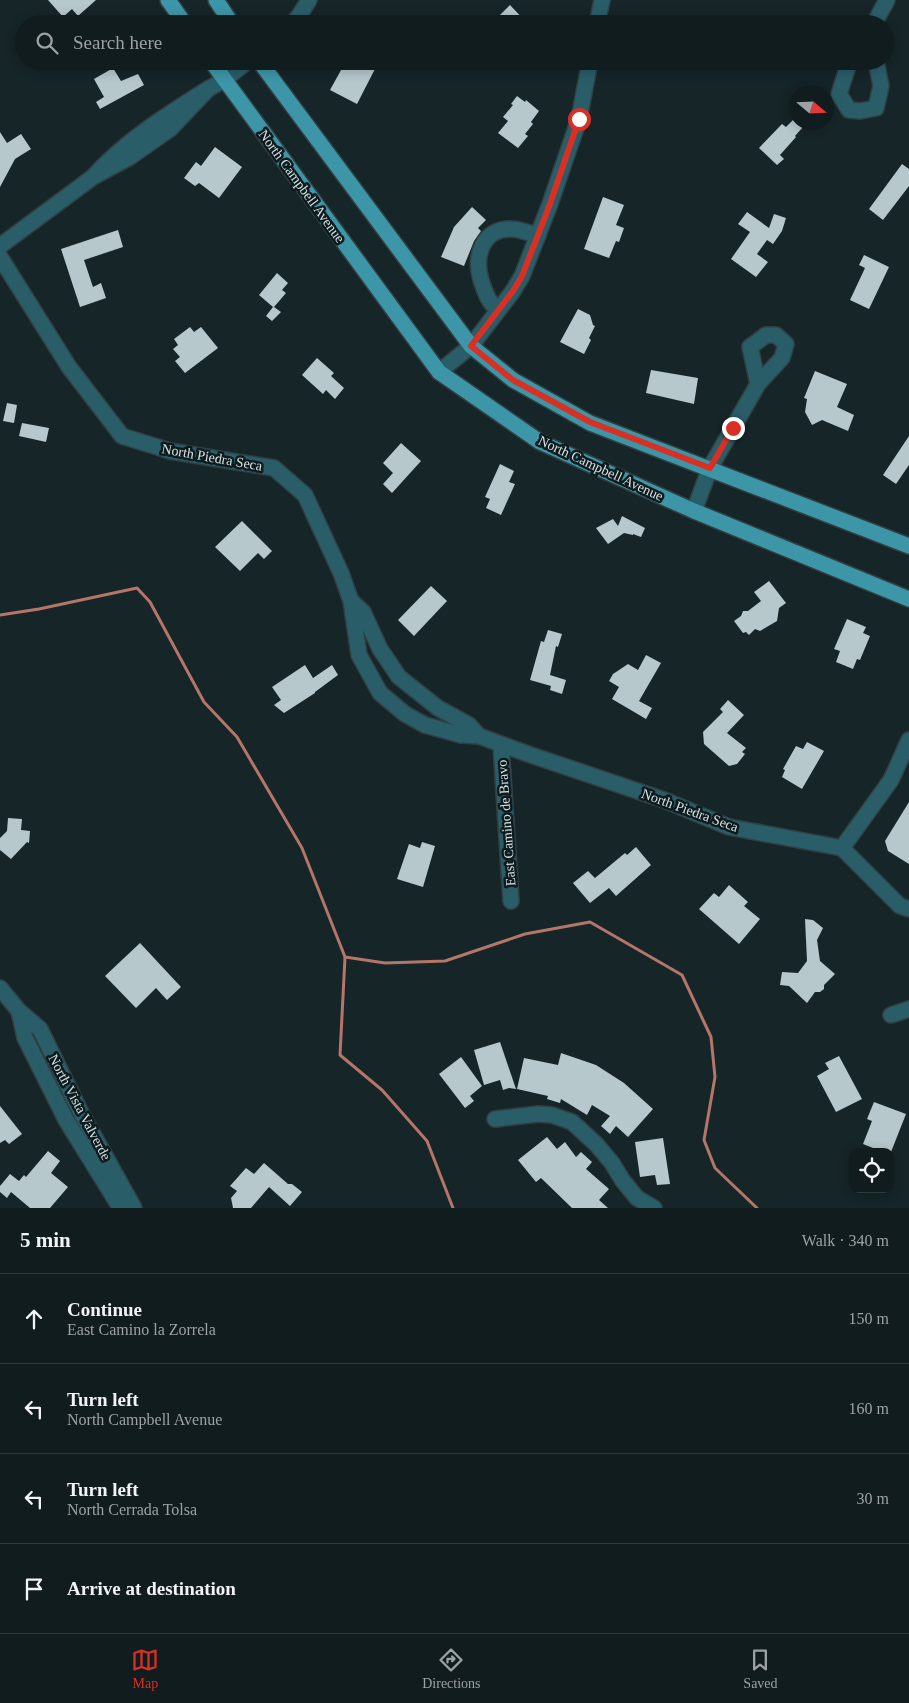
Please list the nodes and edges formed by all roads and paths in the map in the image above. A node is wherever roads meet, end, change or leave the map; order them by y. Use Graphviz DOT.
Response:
graph roads {
  1 [pos="168,0"];
  2 [pos="216,0"];
  3 [pos="309,0"];
  4 [pos="602,0"];
  5 [pos="887,0"];
  6 [pos="179,15"];
  7 [pos="226,15"];
  8 [pos="300,15"];
  9 [pos="599,15"];
  10 [pos="879,15"];
  11 [pos="217,70"];
  12 [pos="237,70"];
  13 [pos="266,70"];
  14 [pos="588,70"];
  15 [pos="847,70"];
  16 [pos="878,70"];
  17 [pos="224,80"];
  18 [pos="538,236"];
  19 [pos="0,246"];
  20 [pos="0,257"];
  21 [pos="498,310"];
  22 [pos="471,346"];
  23 [pos="439,372"];
  24 [pos="758,384"];
  25 [pos="710,468"];
  26 [pos="694,511"];
  27 [pos="909,546"];
  28 [pos="909,599"];
  29 [pos="351,601"];
  30 [pos="479,736"];
  31 [pos="909,740"];
  32 [pos="501,745"];
  33 [pos="842,848"];
  34 [pos="511,901"];
  35 [pos="909,909"];
  36 [pos="0,988"];
  37 [pos="909,1009"];
  38 [pos="19,1011"];
  39 [pos="891,1015"];
  40 [pos="495,1119"];
  41 [pos="122,1208"];
  42 [pos="134,1208"];
  43 [pos="654,1208"];
  1 -- 6 [label="main road"];
  2 -- 7 [label="main road"];
  3 -- 8 [label="street"];
  4 -- 9 [label="street"];
  5 -- 10 [label="street"];
  11 -- 17 [label="main road, North Campbell Avenue"];
  12 -- 17 [label="street"];
  13 -- 22 [label="main road"];
  14 -- 18 [label="street"];
  15 -- 16 [label="street"];
  17 -- 19 [label="street"];
  17 -- 23 [label="main road, North Campbell Avenue"];
  18 -- 21 [label="street"];
  18 -- 21 [label="street"];
  20 -- 29 [label="street, North Piedra Seca"];
  21 -- 22 [label="street"];
  22 -- 23 [label="street"];
  22 -- 25 [label="main road"];
  23 -- 26 [label="main road, North Campbell Avenue"];
  24 -- 25 [label="street"];
  25 -- 26 [label="street"];
  25 -- 27 [label="main road"];
  26 -- 28 [label="main road, North Campbell Avenue"];
  29 -- 30 [label="street, North Piedra Seca"];
  29 -- 30 [label="street, North Piedra Seca"];
  30 -- 32 [label="street, North Piedra Seca"];
  31 -- 33 [label="street"];
  32 -- 33 [label="street, North Piedra Seca"];
  32 -- 34 [label="street, East Camino de Bravo"];
  33 -- 35 [label="street"];
  36 -- 38 [label="street, North Vista Valverde"];
  37 -- 39 [label="street"];
  38 -- 41 [label="street, North Vista Valverde"];
  38 -- 42 [label="street, North Vista Valverde"];
  40 -- 43 [label="street"];
}
